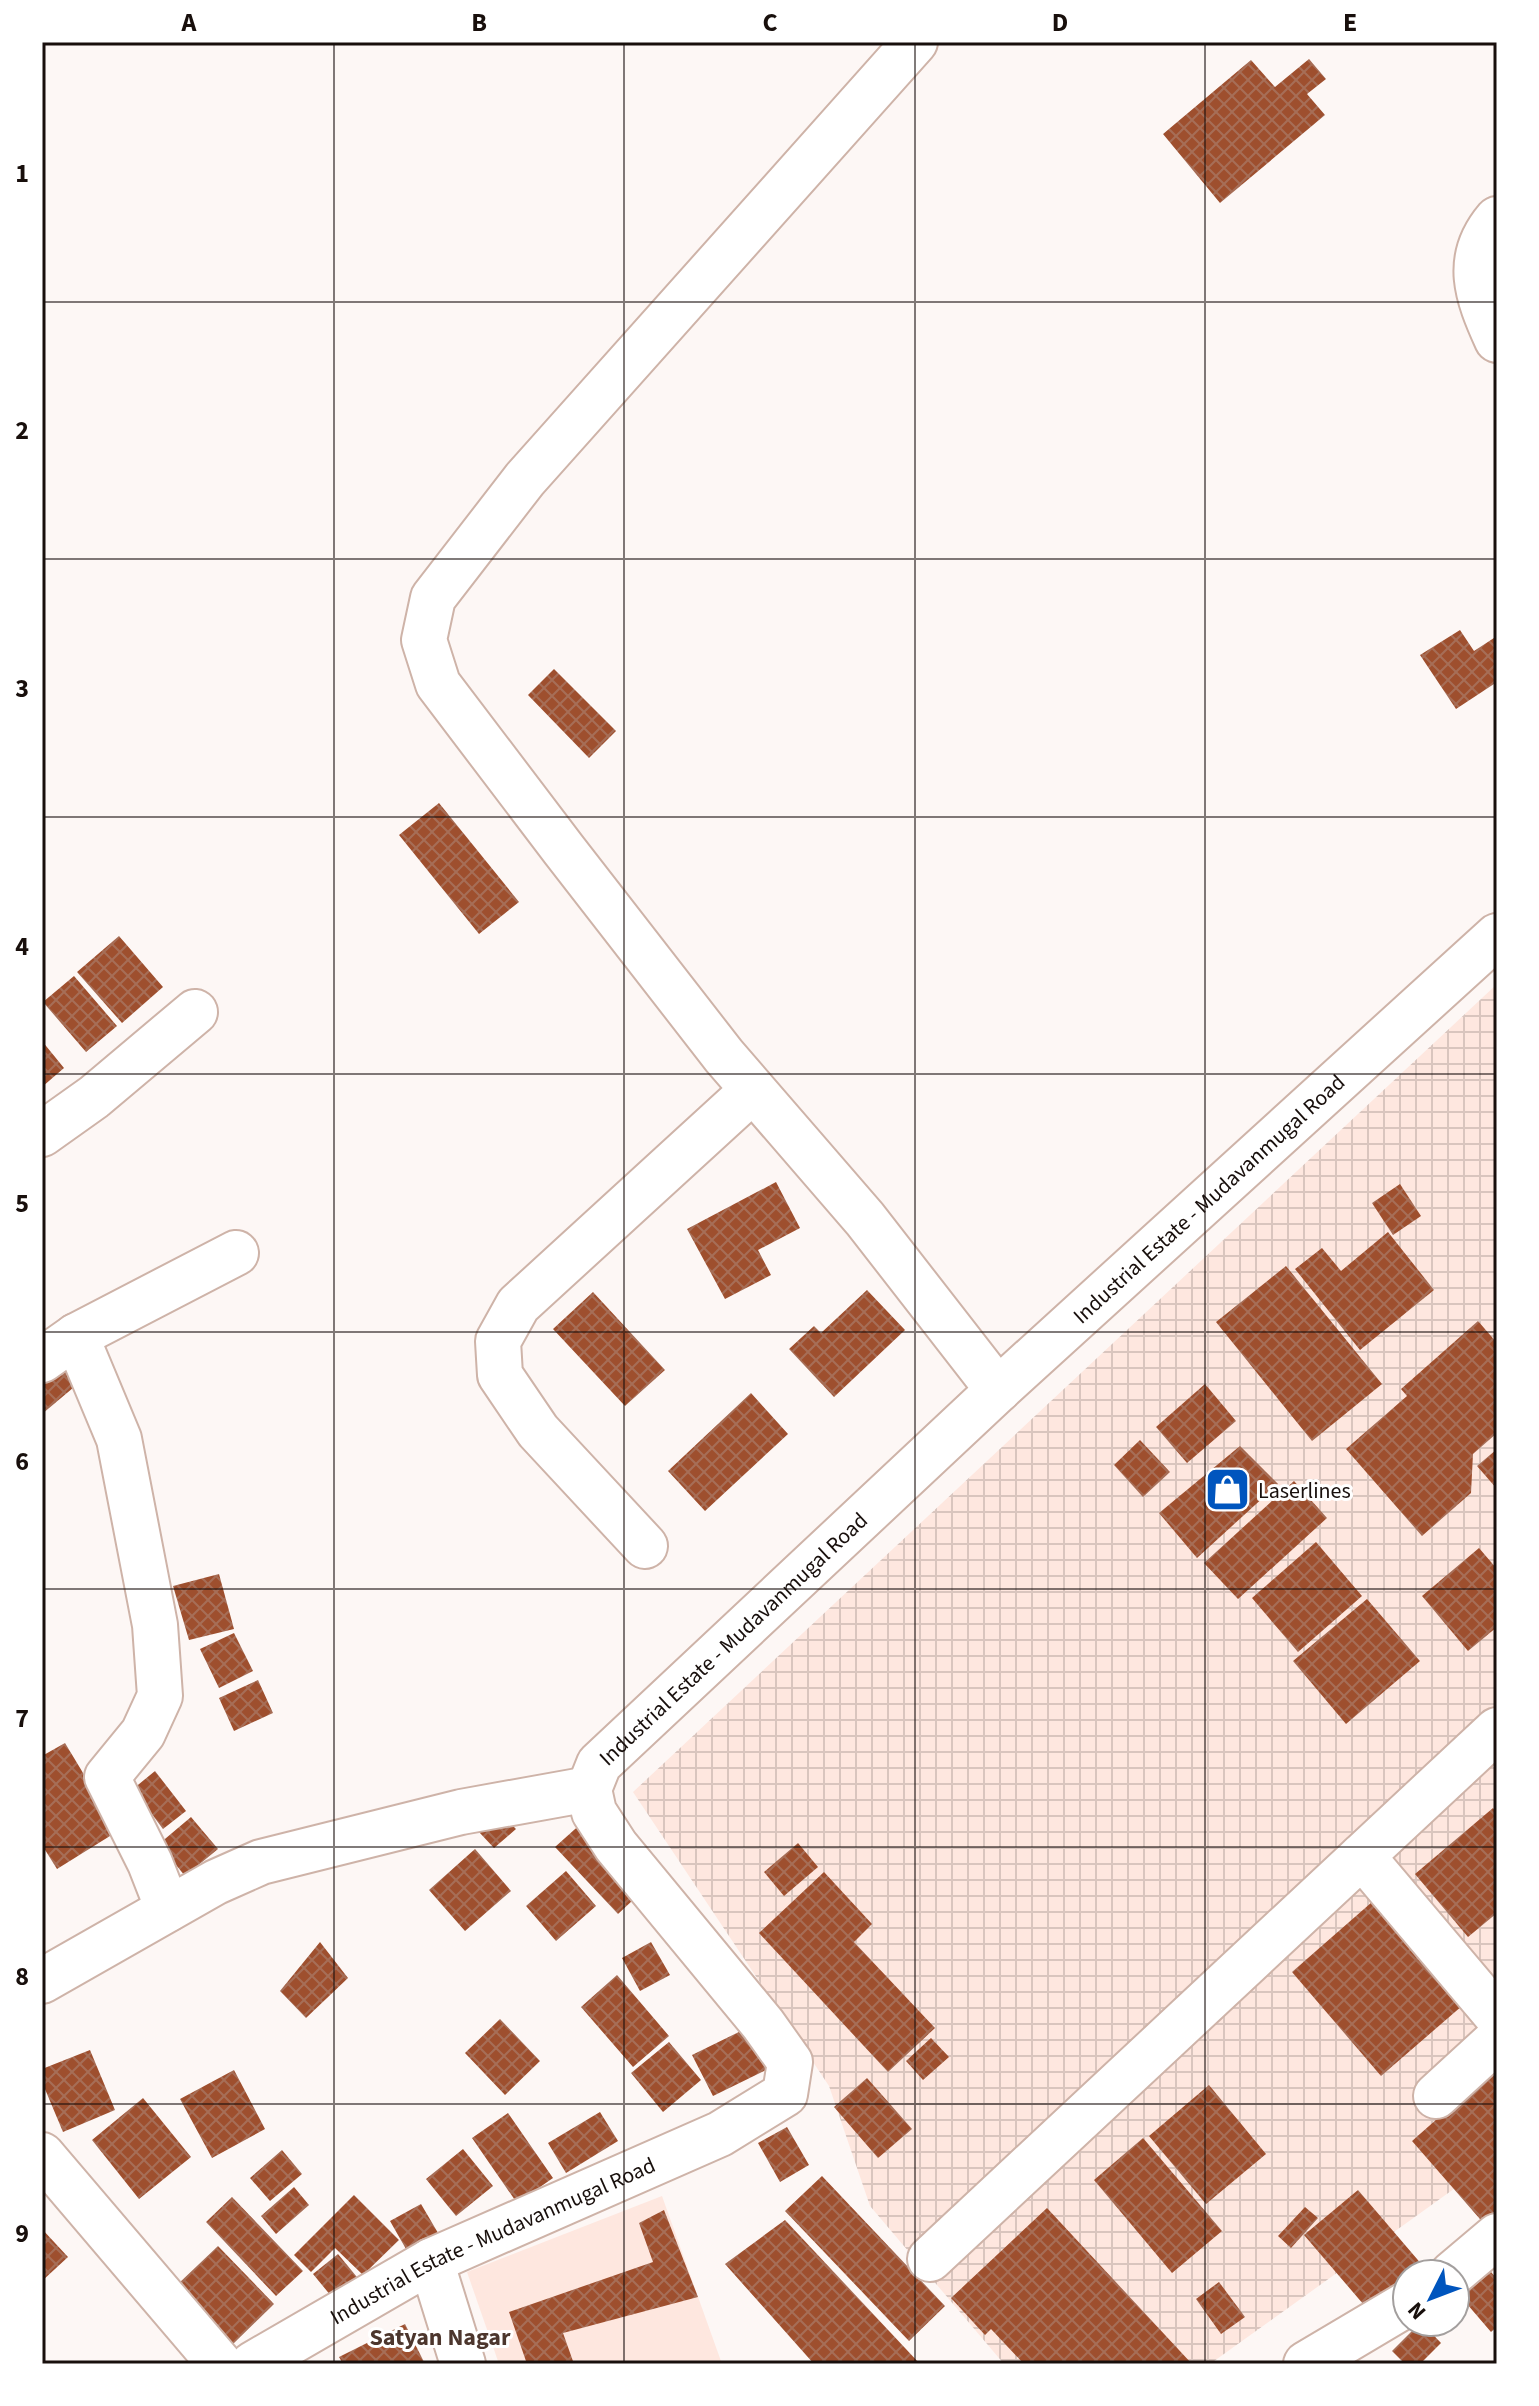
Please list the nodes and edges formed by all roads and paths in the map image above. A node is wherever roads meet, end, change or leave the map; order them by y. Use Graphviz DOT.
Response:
graph roads {
  1 [pos="915,42"];
  2 [pos="1497,219"];
  3 [pos="1497,340"];
  4 [pos="1497,936"];
  5 [pos="195,1012"];
  6 [pos="753,1090"];
  7 [pos="42,1134"];
  8 [pos="236,1253"];
  9 [pos="59,1348"];
  10 [pos="998,1390"];
  11 [pos="645,1546"];
  12 [pos="1497,1730"];
  13 [pos="589,1789"];
  14 [pos="1362,1856"];
  15 [pos="168,1909"];
  16 [pos="42,1981"];
  17 [pos="1497,2016"];
  18 [pos="1497,2040"];
  19 [pos="1436,2096"];
  20 [pos="42,2155"];
  21 [pos="1497,2236"];
  22 [pos="1471,2258"];
  23 [pos="930,2259"];
  24 [pos="431,2261"];
  25 [pos="1391,2314"];
  26 [pos="220,2364"];
  27 [pos="253,2364"];
  28 [pos="463,2364"];
  29 [pos="1306,2364"];
  1 -- 6 [label="street"];
  2 -- 3 [label="street"];
  4 -- 10 [label="street, Industrial Estate - Mudavanmugal Road"];
  5 -- 7 [label="street"];
  6 -- 10 [label="street"];
  6 -- 11 [label="street"];
  8 -- 9 [label="street"];
  9 -- 15 [label="street"];
  10 -- 13 [label="street, Industrial Estate - Mudavanmugal Road"];
  12 -- 14 [label="street"];
  13 -- 15 [label="street"];
  13 -- 24 [label="street, Industrial Estate - Mudavanmugal Road"];
  14 -- 17 [label="street"];
  14 -- 23 [label="street"];
  15 -- 16 [label="street"];
  18 -- 19 [label="street"];
  20 -- 26 [label="street"];
  21 -- 22 [label="street"];
  24 -- 27 [label="street, Industrial Estate - Mudavanmugal Road"];
  24 -- 28 [label="street"];
  25 -- 29 [label="street"];
}
